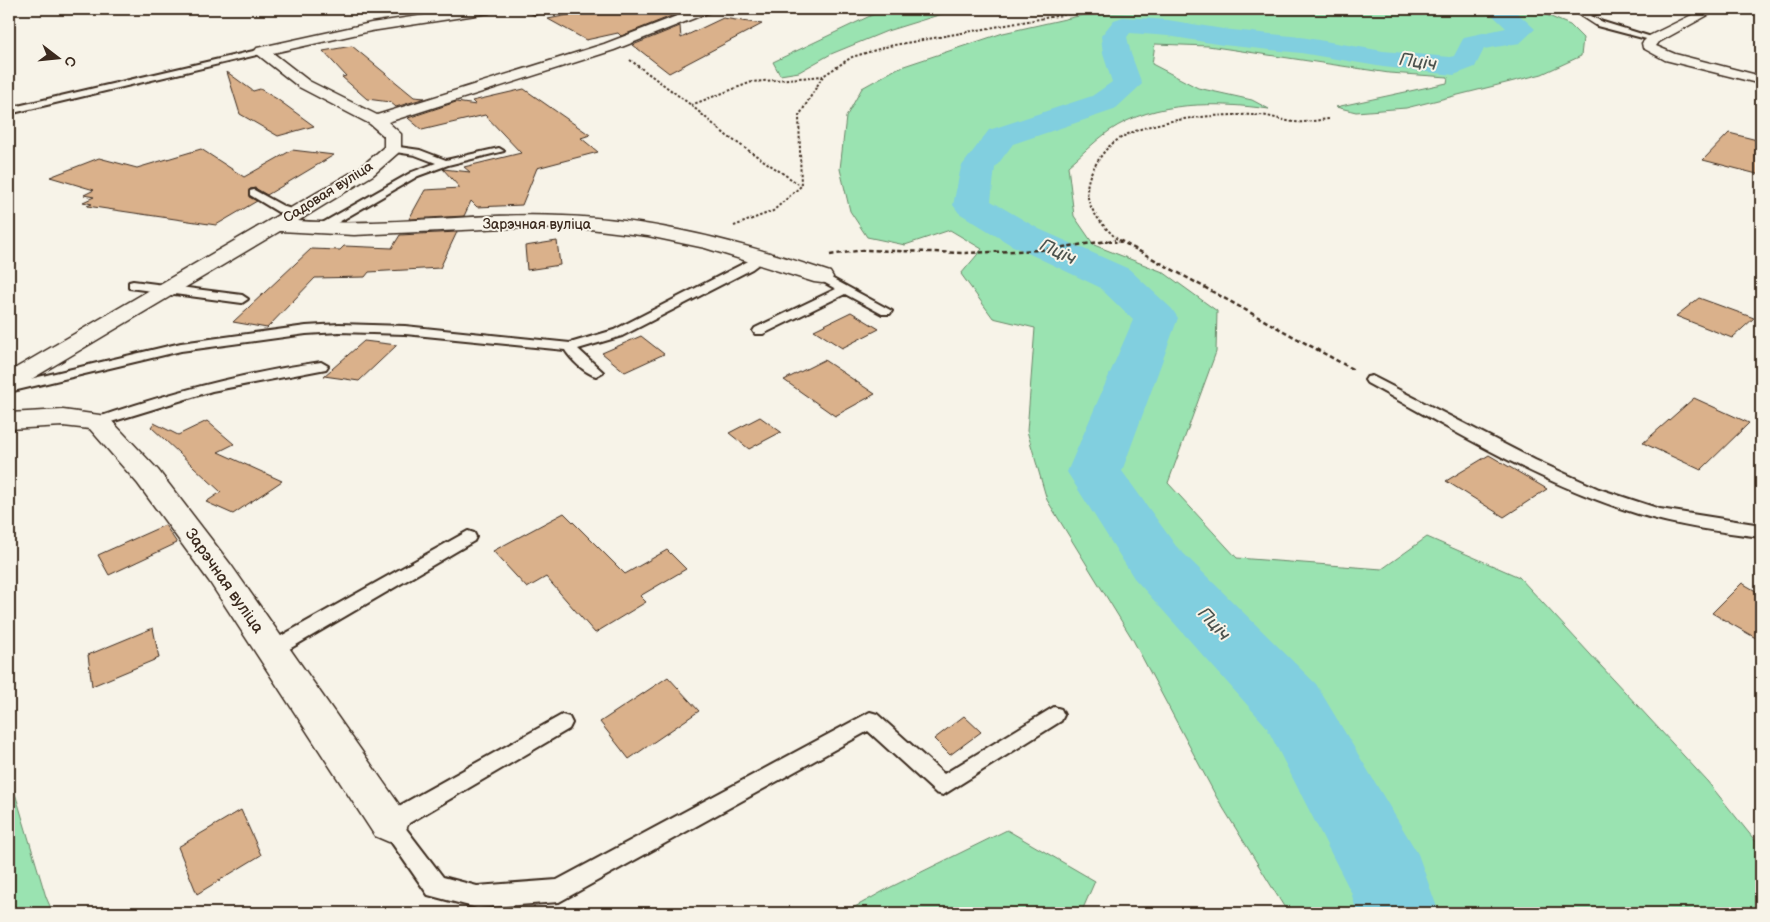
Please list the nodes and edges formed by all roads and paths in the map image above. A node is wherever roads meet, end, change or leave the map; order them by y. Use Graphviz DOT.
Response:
graph roads {
  1 [pos="489,9"];
  2 [pos="706,9"];
  3 [pos="1095,9"];
  4 [pos="1607,9"];
  5 [pos="1713,9"];
  6 [pos="1654,39"];
  7 [pos="609,47"];
  8 [pos="262,51"];
  9 [pos="823,76"];
  10 [pos="1761,80"];
  11 [pos="691,105"];
  12 [pos="9,111"];
  13 [pos="1329,119"];
  14 [pos="376,121"];
  15 [pos="392,149"];
  16 [pos="499,151"];
  17 [pos="445,162"];
  18 [pos="800,186"];
  19 [pos="254,193"];
  20 [pos="296,212"];
  21 [pos="275,225"];
  22 [pos="321,228"];
  23 [pos="1118,240"];
  24 [pos="709,244"];
  25 [pos="762,256"];
  26 [pos="789,265"];
  27 [pos="822,277"];
  28 [pos="133,285"];
  29 [pos="845,289"];
  30 [pos="168,290"];
  31 [pos="242,299"];
  32 [pos="886,311"];
  33 [pos="759,331"];
  34 [pos="570,347"];
  35 [pos="321,366"];
  36 [pos="596,372"];
  37 [pos="1372,380"];
  38 [pos="9,382"];
  39 [pos="9,388"];
  40 [pos="9,420"];
  41 [pos="98,422"];
  42 [pos="1761,531"];
  43 [pos="468,537"];
  44 [pos="272,650"];
  45 [pos="1054,715"];
  46 [pos="562,722"];
  47 [pos="389,823"];
  1 -- 8 [label="street"];
  2 -- 7 [label="street"];
  3 -- 9 [label="path"];
  4 -- 6 [label="lane"];
  5 -- 6 [label="street"];
  6 -- 10 [label="street"];
  7 -- 11 [label="path"];
  7 -- 14 [label="street"];
  8 -- 12 [label="lane"];
  8 -- 14 [label="street"];
  9 -- 11 [label="path"];
  9 -- 18 [label="path"];
  11 -- 18 [label="path"];
  13 -- 23 [label="path"];
  14 -- 15 [label="street"];
  15 -- 17 [label="lane"];
  15 -- 20 [label="street, Садовая вуліца"];
  16 -- 17 [label="lane"];
  17 -- 22 [label="lane"];
  18 -- 24 [label="path"];
  19 -- 20 [label="lane"];
  20 -- 21 [label="street, Садовая вуліца"];
  21 -- 22 [label="street, Зарэчная вуліца"];
  21 -- 30 [label="street, Садовая вуліца"];
  22 -- 24 [label="street, Зарэчная вуліца"];
  23 -- 26 [label="path"];
  23 -- 37 [label="path"];
  24 -- 25 [label="street, Зарэчная вуліца"];
  25 -- 26 [label="street, Зарэчная вуліца"];
  25 -- 34 [label="lane"];
  26 -- 27 [label="street, Зарэчная вуліца"];
  27 -- 29 [label="lane"];
  28 -- 30 [label="lane"];
  29 -- 32 [label="lane"];
  29 -- 33 [label="lane"];
  30 -- 31 [label="lane"];
  30 -- 38 [label="street, Садовая вуліца"];
  34 -- 36 [label="lane"];
  34 -- 39 [label="lane"];
  35 -- 41 [label="lane"];
  37 -- 42 [label="lane"];
  40 -- 41 [label="street"];
  41 -- 44 [label="street, Зарэчная вуліца"];
  43 -- 44 [label="lane"];
  44 -- 47 [label="street, Зарэчная вуліца"];
  45 -- 47 [label="lane"];
  46 -- 47 [label="lane"];
}
